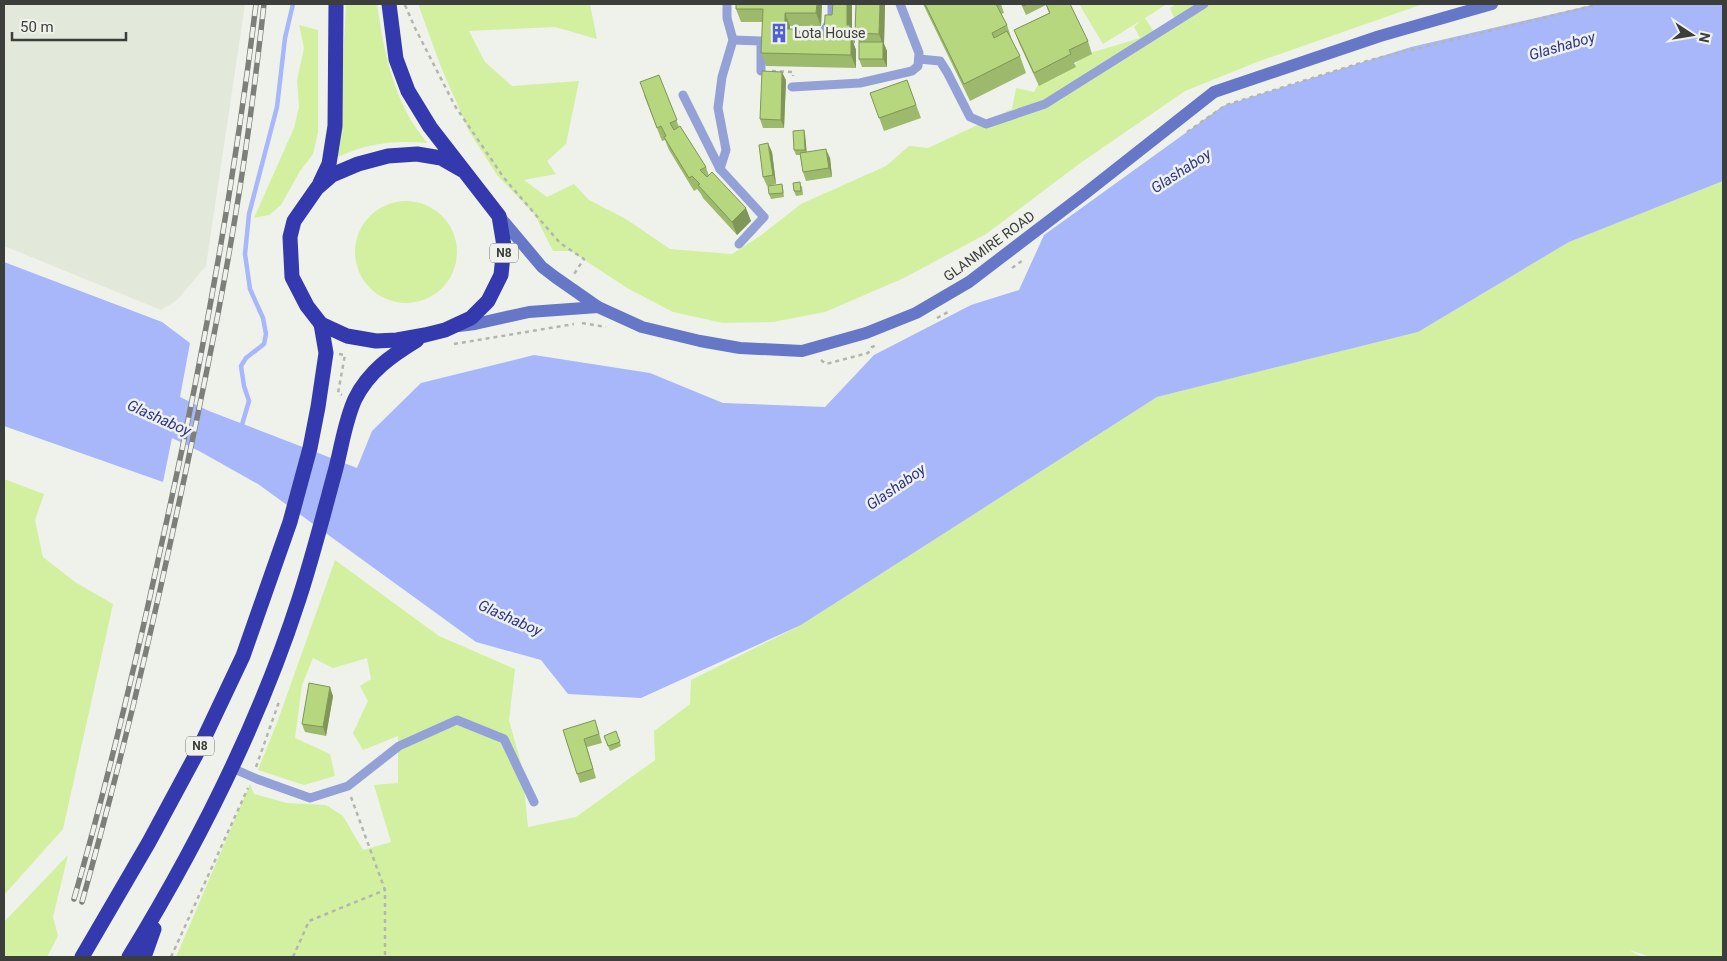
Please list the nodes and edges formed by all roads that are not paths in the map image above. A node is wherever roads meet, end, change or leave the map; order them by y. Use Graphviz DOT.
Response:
graph roads {
  1 [pos="336,4"];
  2 [pos="389,4"];
  3 [pos="727,4"];
  4 [pos="832,4"];
  5 [pos="900,4"];
  6 [pos="1204,4"];
  7 [pos="1492,4"];
  8 [pos="792,36"];
  9 [pos="733,40"];
  10 [pos="919,59"];
  11 [pos="761,71"];
  12 [pos="792,87"];
  13 [pos="683,95"];
  14 [pos="720,169"];
  15 [pos="462,170"];
  16 [pos="317,188"];
  17 [pos="499,216"];
  18 [pos="739,244"];
  19 [pos="598,308"];
  20 [pos="320,324"];
  21 [pos="452,326"];
  22 [pos="425,335"];
  23 [pos="232,768"];
  24 [pos="534,802"];
  25 [pos="163,902"];
  26 [pos="82,957"];
  27 [pos="129,957"];
  28 [pos="144,957"];
  1 -- 16 [label="highway, N8"];
  2 -- 15 [label="highway, N8"];
  3 -- 9 [label="lane"];
  4 -- 8 [label="lane"];
  5 -- 10 [label="lane"];
  6 -- 10 [label="lane"];
  7 -- 19 [label="main road, GLANMIRE ROAD"];
  9 -- 11 [label="lane"];
  9 -- 14 [label="lane"];
  10 -- 12 [label="lane"];
  13 -- 14 [label="lane"];
  14 -- 18 [label="lane"];
  15 -- 16 [label="highway, N8"];
  15 -- 17 [label="highway, N8"];
  16 -- 20 [label="highway, N8"];
  17 -- 19 [label="main road, GLANMIRE ROAD"];
  17 -- 21 [label="highway, N8"];
  19 -- 21 [label="main road"];
  20 -- 22 [label="highway, N8"];
  20 -- 26 [label="highway, N8"];
  21 -- 22 [label="highway, N8"];
  22 -- 23 [label="highway, N8"];
  23 -- 24 [label="lane"];
  23 -- 25 [label="highway, N8"];
  25 -- 27 [label="highway"];
  25 -- 28 [label="highway"];
}
